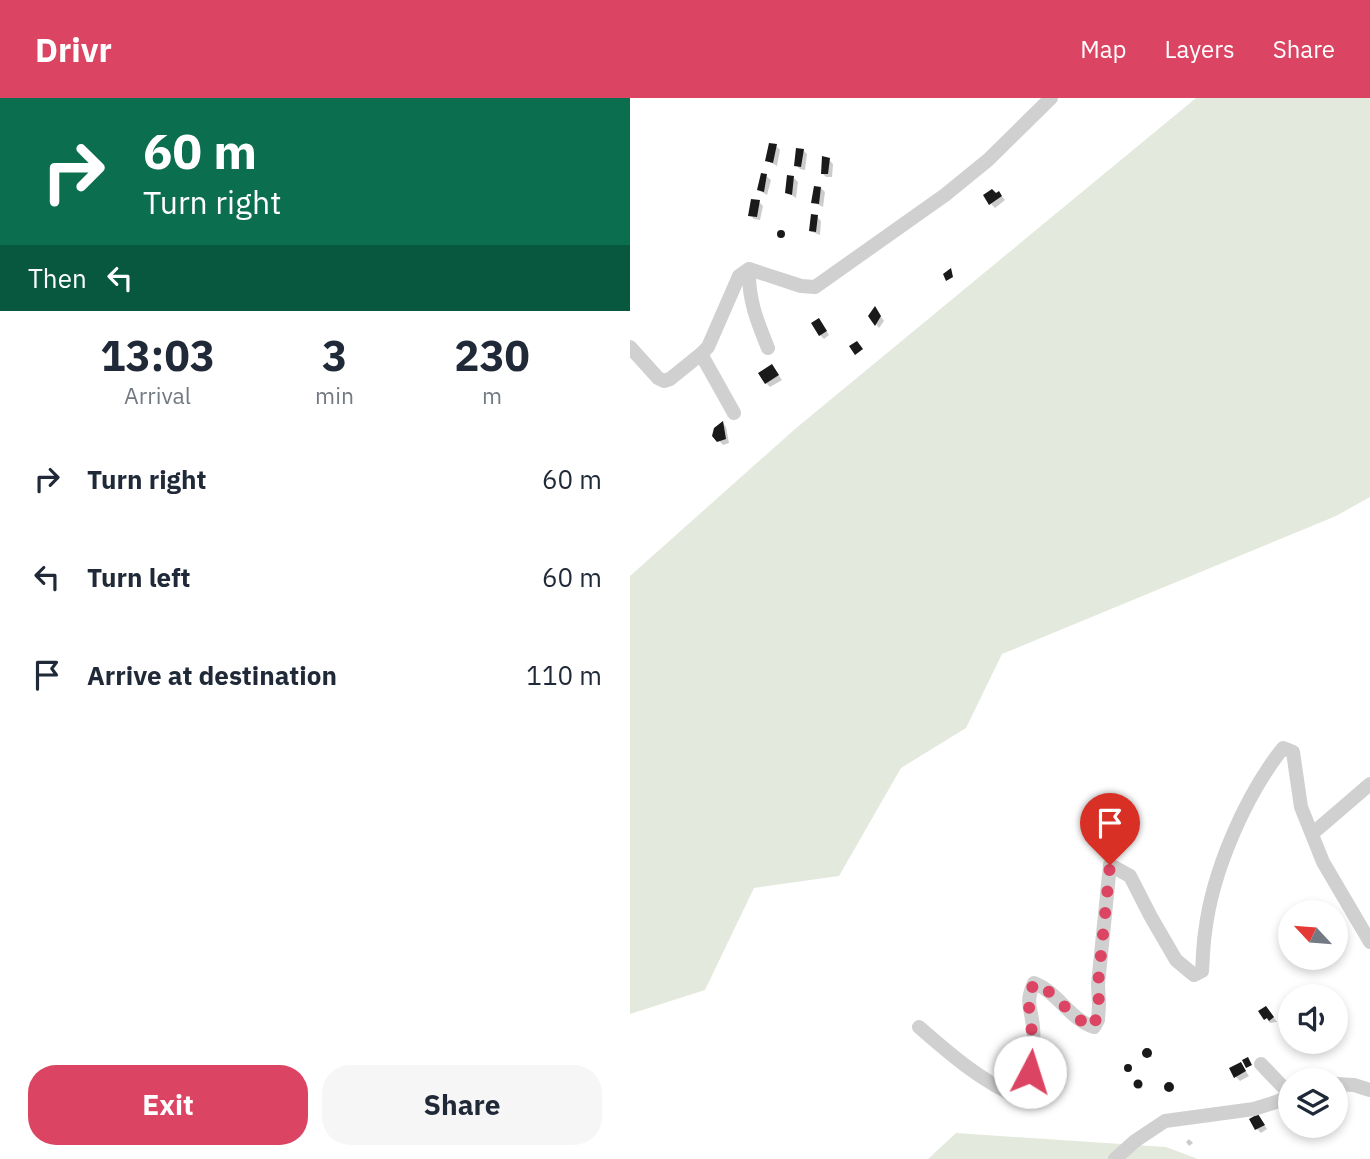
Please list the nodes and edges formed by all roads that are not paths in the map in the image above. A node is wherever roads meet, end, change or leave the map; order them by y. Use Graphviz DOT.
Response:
graph roads {
  1 [pos="1051,98"];
  2 [pos="749,270"];
  3 [pos="630,347"];
  4 [pos="768,348"];
  5 [pos="701,354"];
  6 [pos="734,414"];
  7 [pos="1370,784"];
  8 [pos="1313,833"];
  9 [pos="1370,942"];
  10 [pos="919,1027"];
  11 [pos="1261,1063"];
  12 [pos="1278,1082"];
  13 [pos="1348,1086"];
  14 [pos="1370,1090"];
  15 [pos="1278,1101"];
  16 [pos="1115,1159"];
  1 -- 2 [label="street"];
  2 -- 4 [label="street"];
  2 -- 5 [label="street"];
  3 -- 5 [label="street"];
  5 -- 6 [label="street"];
  7 -- 8 [label="street"];
  8 -- 9 [label="street"];
  8 -- 10 [label="street"];
  11 -- 12 [label="street"];
  13 -- 14 [label="street"];
  15 -- 16 [label="street"];
}
